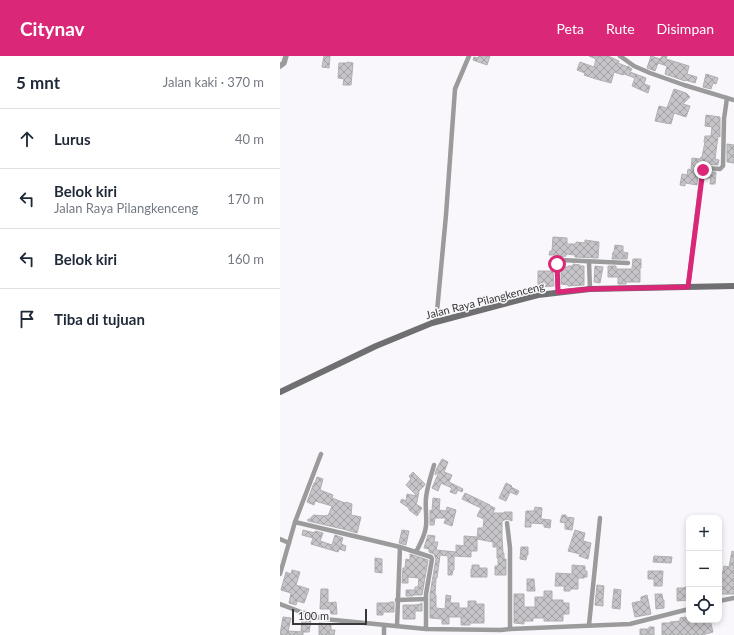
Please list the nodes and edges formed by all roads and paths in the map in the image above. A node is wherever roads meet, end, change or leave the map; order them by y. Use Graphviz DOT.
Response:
graph roads {
  1 [pos="286,56"];
  2 [pos="470,56"];
  3 [pos="620,56"];
  4 [pos="280,66"];
  5 [pos="727,98"];
  6 [pos="734,100"];
  7 [pos="589,262"];
  8 [pos="628,263"];
  9 [pos="734,286"];
  10 [pos="688,287"];
  11 [pos="590,289"];
  12 [pos="558,292"];
  13 [pos="436,322"];
  14 [pos="280,392"];
  15 [pos="321,454"];
  16 [pos="434,465"];
  17 [pos="600,518"];
  18 [pos="295,522"];
  19 [pos="507,523"];
  20 [pos="280,539"];
  21 [pos="289,543"];
  22 [pos="400,548"];
  23 [pos="416,552"];
  24 [pos="280,574"];
  25 [pos="734,598"];
  26 [pos="426,599"];
  27 [pos="398,600"];
  28 [pos="722,600"];
  29 [pos="280,604"];
  30 [pos="686,610"];
  31 [pos="384,625"];
  32 [pos="589,625"];
  33 [pos="397,626"];
  34 [pos="537,628"];
  35 [pos="426,629"];
  36 [pos="510,629"];
  37 [pos="502,633"];
  38 [pos="384,635"];
  39 [pos="538,635"];
  1 -- 4 [label="street"];
  2 -- 13 [label="street"];
  3 -- 5 [label="street"];
  5 -- 6 [label="street"];
  5 -- 10 [label="street"];
  7 -- 8 [label="street"];
  7 -- 11 [label="street"];
  7 -- 12 [label="street"];
  9 -- 10 [label="main road, Jalan Raya Pilangkenceng"];
  10 -- 11 [label="main road, Jalan Raya Pilangkenceng"];
  11 -- 12 [label="main road, Jalan Raya Pilangkenceng"];
  12 -- 13 [label="main road, Jalan Raya Pilangkenceng"];
  13 -- 14 [label="main road, Jalan Raya Pilangkenceng"];
  15 -- 18 [label="street"];
  16 -- 23 [label="street"];
  17 -- 32 [label="street"];
  18 -- 21 [label="street"];
  18 -- 22 [label="street"];
  19 -- 36 [label="street"];
  20 -- 21 [label="street"];
  21 -- 24 [label="street"];
  22 -- 23 [label="street"];
  22 -- 27 [label="street"];
  23 -- 26 [label="street"];
  25 -- 28 [label="street"];
  26 -- 27 [label="street"];
  26 -- 35 [label="street"];
  27 -- 33 [label="street"];
  29 -- 31 [label="street"];
  30 -- 32 [label="street"];
  31 -- 33 [label="street"];
  31 -- 38 [label="street"];
  32 -- 34 [label="street"];
  33 -- 35 [label="street"];
  34 -- 36 [label="street"];
  34 -- 39 [label="street"];
  35 -- 37 [label="street"];
  36 -- 37 [label="street"];
}
